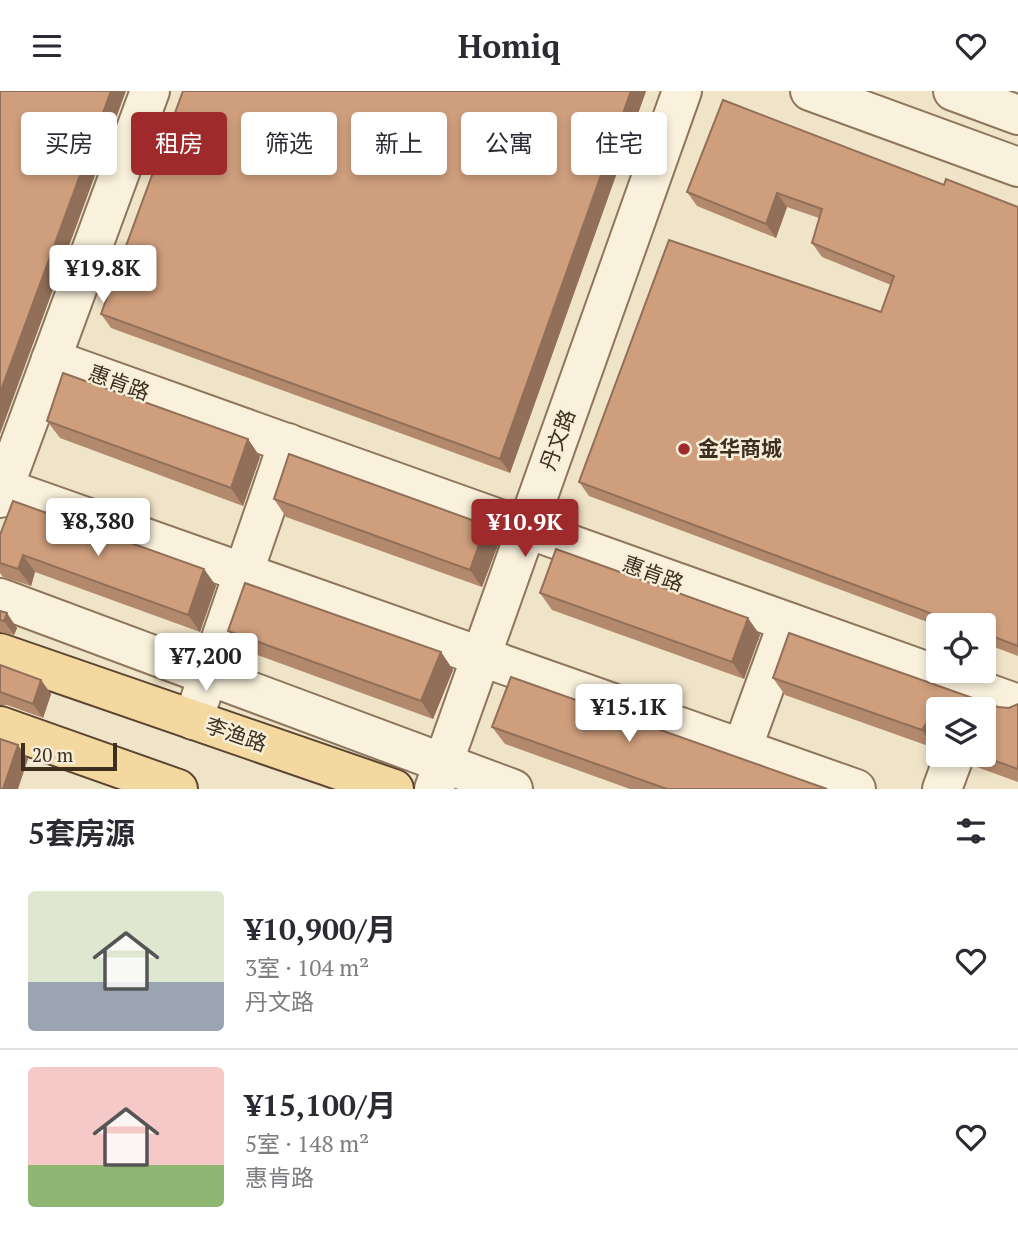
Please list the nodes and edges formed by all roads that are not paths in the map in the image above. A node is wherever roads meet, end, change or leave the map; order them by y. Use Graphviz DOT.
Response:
graph roads {
  1 [pos="150,91"];
  2 [pos="682,91"];
  3 [pos="811,91"];
  4 [pos="953,91"];
  5 [pos="1018,115"];
  6 [pos="1018,167"];
  7 [pos="51,359"];
  8 [pos="288,443"];
  9 [pos="2,493"];
  10 [pos="526,528"];
  11 [pos="244,573"];
  12 [pos="0,598"];
  13 [pos="788,622"];
  14 [pos="0,653"];
  15 [pos="481,657"];
  16 [pos="208,676"];
  17 [pos="969,697"];
  18 [pos="996,702"];
  19 [pos="1018,704"];
  20 [pos="193,720"];
  21 [pos="0,726"];
  22 [pos="742,749"];
  23 [pos="950,767"];
  24 [pos="438,776"];
  25 [pos="163,787"];
  26 [pos="394,789"];
  27 [pos="513,789"];
  28 [pos="856,789"];
  29 [pos="942,789"];
  1 -- 7 [label="street"];
  2 -- 10 [label="street, 丹文路"];
  3 -- 6 [label="street"];
  4 -- 5 [label="street"];
  7 -- 8 [label="street, 惠肯路"];
  7 -- 9 [label="street"];
  8 -- 10 [label="street, 惠肯路"];
  8 -- 11 [label="street"];
  9 -- 11 [label="street"];
  10 -- 13 [label="street, 惠肯路"];
  10 -- 15 [label="street, 丹文路"];
  11 -- 15 [label="street"];
  11 -- 16 [label="street"];
  12 -- 16 [label="street"];
  13 -- 17 [label="street, 惠肯路"];
  13 -- 22 [label="street"];
  14 -- 20 [label="main road, 李渔路"];
  15 -- 22 [label="street"];
  15 -- 24 [label="street, 丹文路"];
  16 -- 20 [label="street"];
  16 -- 24 [label="street"];
  18 -- 19 [label="street, 惠肯路"];
  20 -- 26 [label="main road, 李渔路"];
  21 -- 25 [label="main road"];
  22 -- 28 [label="street"];
  23 -- 29 [label="street"];
  24 -- 27 [label="street"];
}
